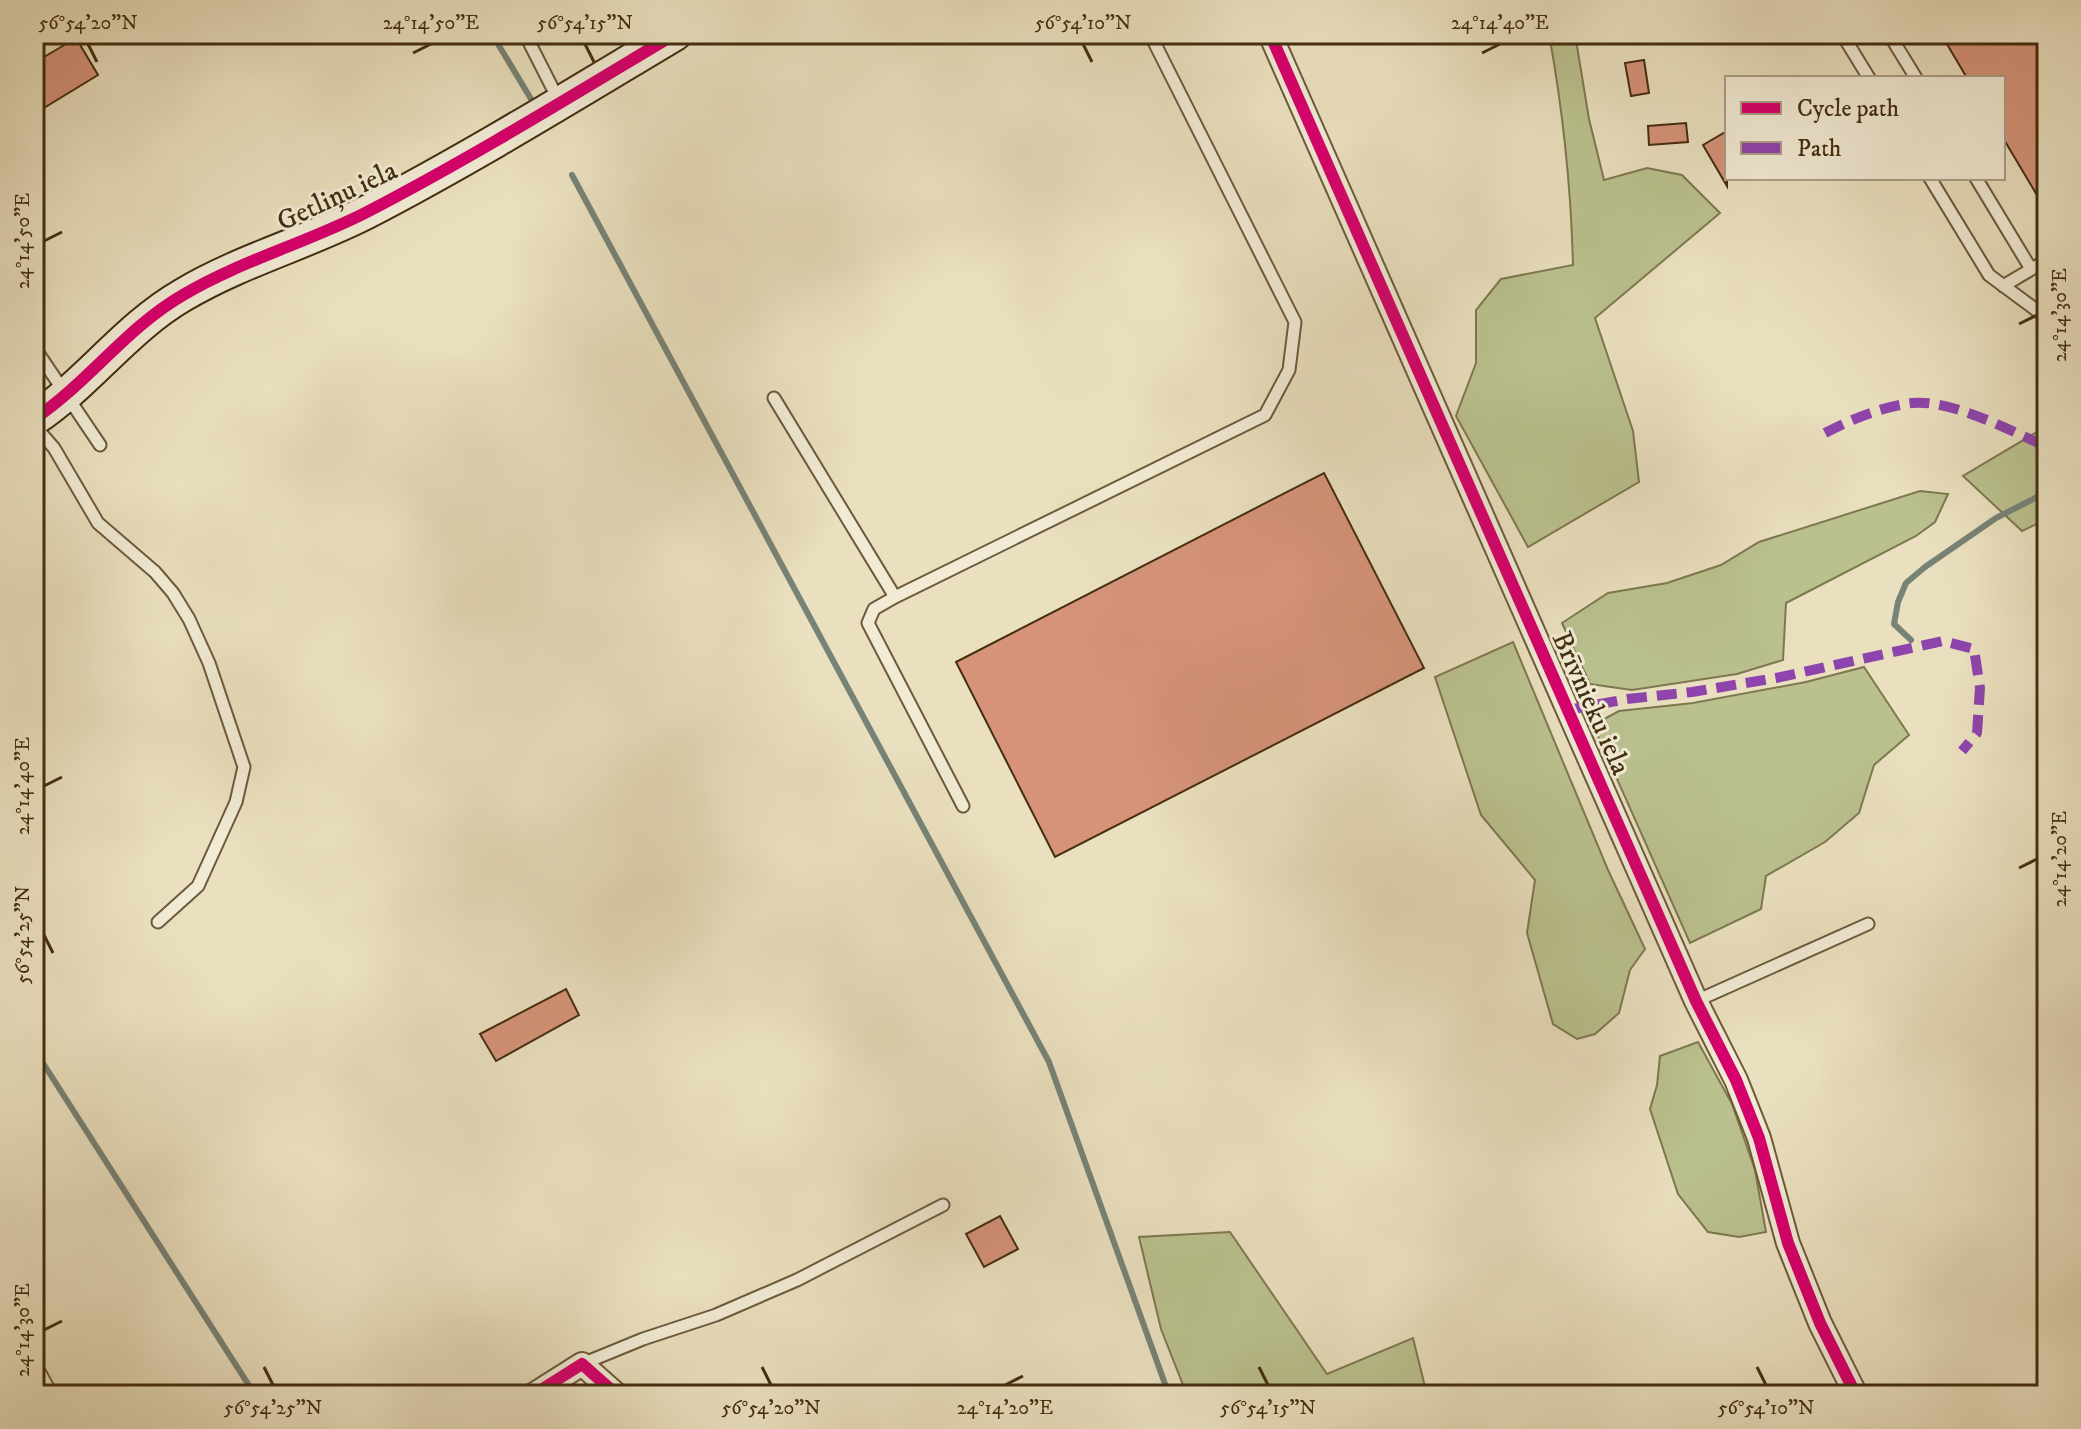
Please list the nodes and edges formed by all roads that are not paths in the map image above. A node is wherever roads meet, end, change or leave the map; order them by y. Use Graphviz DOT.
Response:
graph roads {
  1 [pos="525,34"];
  2 [pos="675,34"];
  3 [pos="1150,34"];
  4 [pos="1270,34"];
  5 [pos="1842,34"];
  6 [pos="1889,34"];
  7 [pos="1868,76"];
  8 [pos="1915,76"];
  9 [pos="560,103"];
  10 [pos="1931,180"];
  11 [pos="1977,180"];
  12 [pos="2047,260"];
  13 [pos="2031,269"];
  14 [pos="2003,286"];
  15 [pos="2047,318"];
  16 [pos="34,347"];
  17 [pos="67,393"];
  18 [pos="774,398"];
  19 [pos="34,422"];
  20 [pos="100,445"];
  21 [pos="895,597"];
  22 [pos="963,806"];
  23 [pos="158,922"];
  24 [pos="1868,924"];
  25 [pos="1696,1001"];
  26 [pos="943,1205"];
  27 [pos="34,1362"];
  28 [pos="582,1364"];
  29 [pos="52,1395"];
  30 [pos="533,1395"];
  31 [pos="617,1395"];
  32 [pos="1856,1395"];
  1 -- 9 [label="lane"];
  2 -- 9 [label="street, Getliņu iela"];
  3 -- 21 [label="lane"];
  4 -- 25 [label="street, Brīvnieku iela"];
  5 -- 7 [label="lane"];
  6 -- 8 [label="lane"];
  9 -- 17 [label="street, Getliņu iela"];
  10 -- 14 [label="lane"];
  11 -- 13 [label="lane"];
  12 -- 13 [label="lane"];
  13 -- 14 [label="lane"];
  14 -- 15 [label="lane"];
  16 -- 17 [label="lane"];
  17 -- 19 [label="street, Getliņu iela"];
  17 -- 20 [label="lane"];
  18 -- 21 [label="lane"];
  19 -- 23 [label="lane"];
  21 -- 22 [label="lane"];
  24 -- 25 [label="lane"];
  25 -- 32 [label="street, Brīvnieku iela"];
  26 -- 28 [label="lane"];
  27 -- 29 [label="lane"];
  28 -- 30 [label="street"];
  28 -- 31 [label="street"];
}
